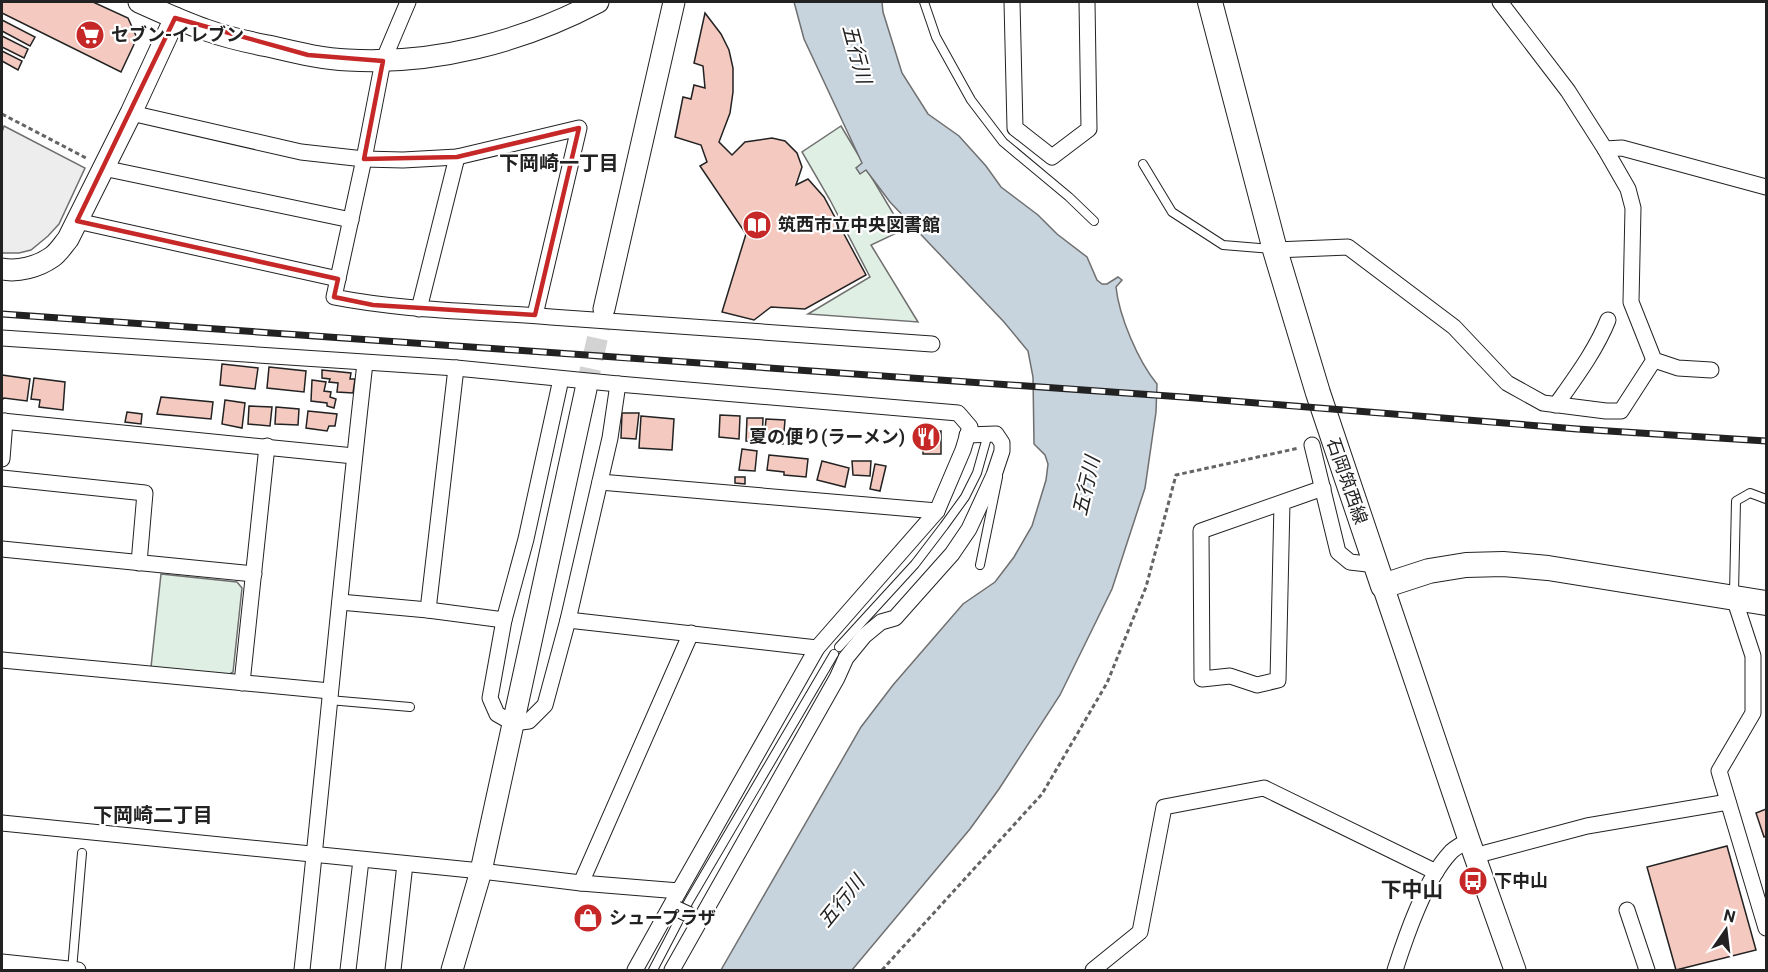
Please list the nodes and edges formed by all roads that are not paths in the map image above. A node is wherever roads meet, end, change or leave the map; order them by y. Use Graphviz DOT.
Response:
graph roads {
  1 [pos="139,2"];
  2 [pos="408,2"];
  3 [pos="597,2"];
  4 [pos="674,2"];
  5 [pos="924,2"];
  6 [pos="1012,2"];
  7 [pos="1087,2"];
  8 [pos="1210,2"];
  9 [pos="1500,2"];
  10 [pos="174,18"];
  11 [pos="383,61"];
  12 [pos="131,113"];
  13 [pos="1605,149"];
  14 [pos="456,157"];
  15 [pos="364,159"];
  16 [pos="98,164"];
  17 [pos="1143,164"];
  18 [pos="1767,187"];
  19 [pos="351,220"];
  20 [pos="77,221"];
  21 [pos="1095,221"];
  22 [pos="1275,250"];
  23 [pos="2,269"];
  24 [pos="338,279"];
  25 [pos="419,309"];
  26 [pos="604,309"];
  27 [pos="535,315"];
  28 [pos="1608,320"];
  29 [pos="2,338"];
  30 [pos="932,344"];
  31 [pos="1654,360"];
  32 [pos="365,363"];
  33 [pos="456,368"];
  34 [pos="1711,370"];
  35 [pos="561,379"];
  36 [pos="618,384"];
  37 [pos="586,389"];
  38 [pos="1556,405"];
  39 [pos="3,421"];
  40 [pos="967,435"];
  41 [pos="986,441"];
  42 [pos="1312,445"];
  43 [pos="267,446"];
  44 [pos="354,456"];
  45 [pos="999,458"];
  46 [pos="2,459"];
  47 [pos="2,478"];
  48 [pos="600,482"];
  49 [pos="1323,488"];
  50 [pos="1767,499"];
  51 [pos="1282,503"];
  52 [pos="937,511"];
  53 [pos="2,549"];
  54 [pos="139,563"];
  55 [pos="980,565"];
  56 [pos="254,574"];
  57 [pos="1379,575"];
  58 [pos="1734,598"];
  59 [pos="340,602"];
  60 [pos="1767,603"];
  61 [pos="428,610"];
  62 [pos="504,620"];
  63 [pos="568,620"];
  64 [pos="691,633"];
  65 [pos="822,642"];
  66 [pos="840,652"];
  67 [pos="2,660"];
  68 [pos="242,683"];
  69 [pos="330,695"];
  70 [pos="410,707"];
  71 [pos="513,723"];
  72 [pos="1728,802"];
  73 [pos="2,823"];
  74 [pos="1471,848"];
  75 [pos="82,853"];
  76 [pos="315,855"];
  77 [pos="361,860"];
  78 [pos="405,864"];
  79 [pos="481,871"];
  80 [pos="1437,872"];
  81 [pos="581,883"];
  82 [pos="679,891"];
  83 [pos="1627,910"];
  84 [pos="684,912"];
  85 [pos="1767,928"];
  86 [pos="2,963"];
  87 [pos="72,970"];
  88 [pos="78,970"];
  89 [pos="302,970"];
  90 [pos="348,970"];
  91 [pos="393,970"];
  92 [pos="452,970"];
  93 [pos="635,970"];
  94 [pos="653,970"];
  95 [pos="672,970"];
  96 [pos="1093,970"];
  97 [pos="1395,970"];
  98 [pos="1515,970"];
  99 [pos="1647,970"];
  1 -- 10 [label="street"];
  2 -- 11 [label="street"];
  3 -- 11 [label="street"];
  4 -- 26 [label="street"];
  5 -- 21 [label="lane"];
  6 -- 7 [label="street"];
  8 -- 22 [label="main road, 石岡筑西線"];
  9 -- 13 [label="street"];
  10 -- 11 [label="street"];
  10 -- 12 [label="street"];
  11 -- 15 [label="street"];
  12 -- 15 [label="street"];
  12 -- 16 [label="street"];
  13 -- 18 [label="street"];
  13 -- 31 [label="street"];
  14 -- 15 [label="street"];
  14 -- 25 [label="street"];
  14 -- 27 [label="street"];
  15 -- 19 [label="street"];
  16 -- 19 [label="street"];
  16 -- 20 [label="street"];
  17 -- 22 [label="lane"];
  19 -- 24 [label="street"];
  20 -- 23 [label="street"];
  20 -- 24 [label="street"];
  22 -- 38 [label="street"];
  22 -- 57 [label="main road, 石岡筑西線"];
  24 -- 25 [label="street"];
  25 -- 27 [label="street"];
  27 -- 30 [label="street"];
  28 -- 38 [label="street"];
  29 -- 32 [label="street"];
  31 -- 34 [label="street"];
  31 -- 38 [label="street"];
  32 -- 33 [label="street"];
  32 -- 44 [label="street"];
  33 -- 35 [label="street"];
  33 -- 61 [label="street"];
  35 -- 36 [label="street"];
  35 -- 62 [label="street"];
  36 -- 40 [label="street"];
  36 -- 48 [label="street"];
  37 -- 71 [label="street"];
  39 -- 43 [label="street"];
  39 -- 46 [label="street"];
  40 -- 45 [label="street"];
  40 -- 52 [label="street"];
  41 -- 66 [label="lane"];
  42 -- 49 [label="street"];
  43 -- 44 [label="street"];
  43 -- 56 [label="street"];
  44 -- 59 [label="street"];
  45 -- 55 [label="lane"];
  45 -- 66 [label="street"];
  47 -- 54 [label="street"];
  48 -- 52 [label="street"];
  48 -- 63 [label="street"];
  49 -- 51 [label="street"];
  49 -- 57 [label="street"];
  50 -- 58 [label="lane"];
  51 -- 51 [label="street"];
  52 -- 65 [label="street"];
  53 -- 54 [label="street"];
  54 -- 56 [label="street"];
  56 -- 68 [label="street"];
  57 -- 58 [label="main road"];
  57 -- 74 [label="street"];
  58 -- 60 [label="main road"];
  58 -- 72 [label="street"];
  59 -- 61 [label="street"];
  59 -- 69 [label="street"];
  61 -- 62 [label="street"];
  62 -- 71 [label="street"];
  63 -- 64 [label="street"];
  63 -- 71 [label="street"];
  64 -- 65 [label="street"];
  64 -- 81 [label="street"];
  65 -- 66 [label="street"];
  65 -- 82 [label="street"];
  66 -- 84 [label="street"];
  66 -- 94 [label="lane"];
  67 -- 68 [label="street"];
  68 -- 69 [label="street"];
  69 -- 70 [label="lane"];
  69 -- 76 [label="street"];
  71 -- 79 [label="street"];
  72 -- 74 [label="street"];
  72 -- 85 [label="street"];
  73 -- 76 [label="street"];
  74 -- 80 [label="street"];
  74 -- 98 [label="street"];
  75 -- 87 [label="lane"];
  76 -- 77 [label="street"];
  76 -- 89 [label="street"];
  77 -- 78 [label="street"];
  77 -- 90 [label="street"];
  78 -- 79 [label="street"];
  78 -- 91 [label="street"];
  79 -- 81 [label="street"];
  79 -- 92 [label="street"];
  80 -- 96 [label="street"];
  80 -- 97 [label="street"];
  81 -- 82 [label="street"];
  82 -- 84 [label="street"];
  83 -- 99 [label="street"];
  84 -- 93 [label="street"];
  84 -- 95 [label="street"];
  86 -- 87 [label="street"];
  87 -- 88 [label="street"];
}
